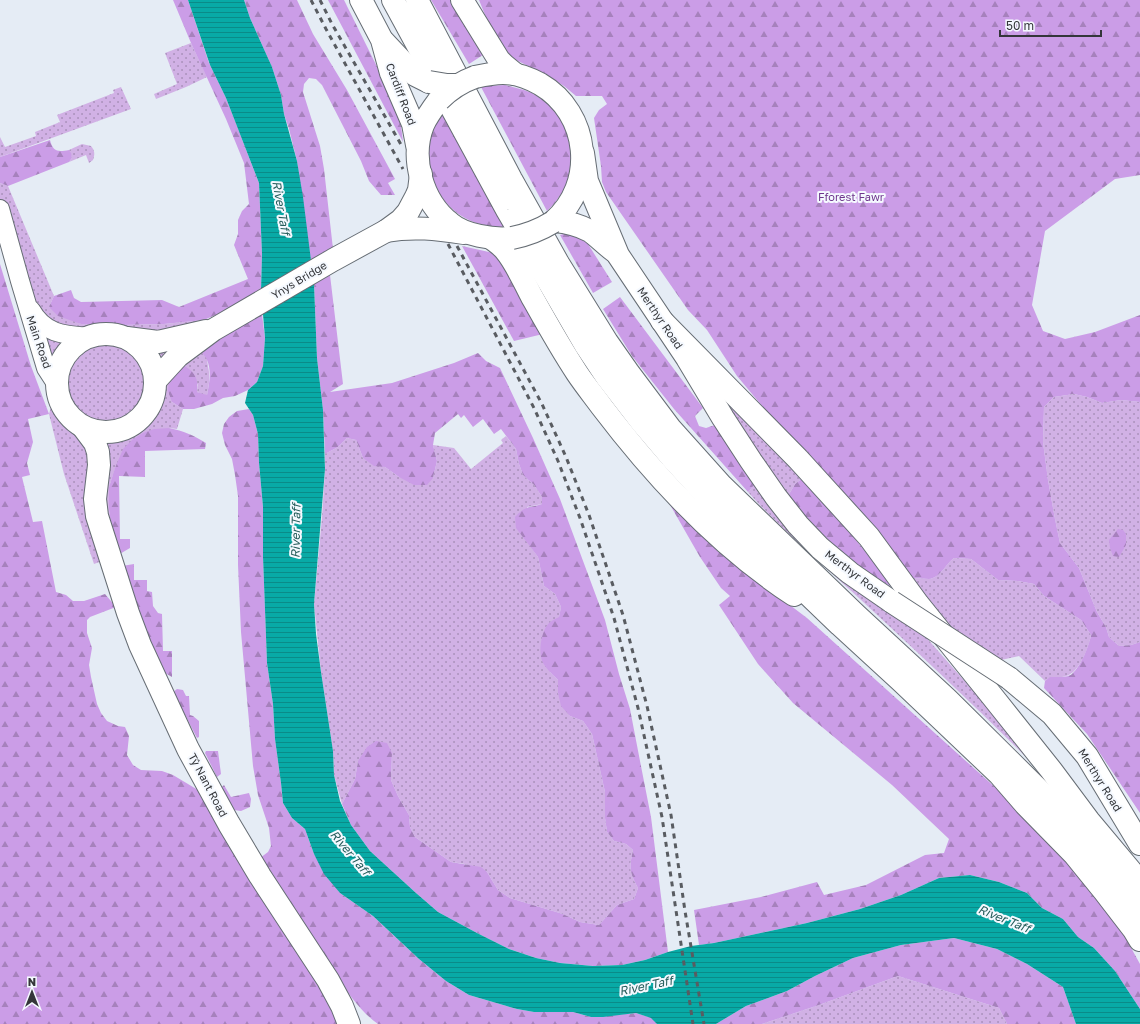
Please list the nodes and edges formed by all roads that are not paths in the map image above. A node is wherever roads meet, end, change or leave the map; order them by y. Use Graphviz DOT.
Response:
graph roads {
  1 [pos="361,0"];
  2 [pos="393,0"];
  3 [pos="417,0"];
  4 [pos="462,0"];
  5 [pos="382,40"];
  6 [pos="515,74"];
  7 [pos="434,91"];
  8 [pos="418,150"];
  9 [pos="583,153"];
  10 [pos="420,174"];
  11 [pos="0,209"];
  12 [pos="553,221"];
  13 [pos="386,231"];
  14 [pos="494,237"];
  15 [pos="618,255"];
  16 [pos="25,299"];
  17 [pos="662,321"];
  18 [pos="213,330"];
  19 [pos="91,337"];
  20 [pos="127,338"];
  21 [pos="156,380"];
  22 [pos="57,385"];
  23 [pos="83,427"];
  24 [pos="125,429"];
  25 [pos="107,548"];
  26 [pos="840,625"];
  27 [pos="1140,844"];
  28 [pos="1140,882"];
  29 [pos="1140,911"];
  30 [pos="1140,940"];
  31 [pos="345,1015"];
  32 [pos="361,1024"];
  1 -- 5 [label="main road, Cardiff Road"];
  2 -- 26 [label="main road"];
  3 -- 29 [label="main road"];
  4 -- 6 [label="main road"];
  5 -- 7 [label="main road, Cardiff Road"];
  5 -- 8 [label="main road, Cardiff Road"];
  6 -- 7 [label="main road, bridge"];
  6 -- 9 [label="main road, Merthyr Road"];
  7 -- 8 [label="main road"];
  8 -- 10 [label="main road"];
  9 -- 12 [label="main road"];
  9 -- 15 [label="main road, Merthyr Road"];
  10 -- 13 [label="main road, Ynys Bridge"];
  10 -- 14 [label="main road"];
  11 -- 16 [label="street, Main Road"];
  12 -- 14 [label="main road, bridge"];
  12 -- 15 [label="main road, Merthyr Road"];
  13 -- 14 [label="main road, Ynys Bridge"];
  13 -- 18 [label="main road, Ynys Bridge"];
  14 -- 26 [label="main road"];
  15 -- 17 [label="main road, Merthyr Road"];
  16 -- 19 [label="street, Main Road"];
  16 -- 22 [label="street, Main Road"];
  17 -- 27 [label="main road, Merthyr Road, bridge"];
  17 -- 28 [label="main road"];
  18 -- 20 [label="main road, Ynys Bridge"];
  18 -- 21 [label="main road, Ynys Bridge"];
  19 -- 20 [label="main road"];
  19 -- 22 [label="main road"];
  20 -- 21 [label="main road"];
  21 -- 24 [label="main road"];
  22 -- 23 [label="main road"];
  23 -- 24 [label="main road"];
  23 -- 25 [label="main road, Tŷ Nant Road"];
  24 -- 25 [label="main road, Tŷ Nant Road"];
  25 -- 31 [label="main road, Tŷ Nant Road"];
  26 -- 30 [label="main road"];
  31 -- 32 [label="main road, Tŷ Nant Road"];
}
